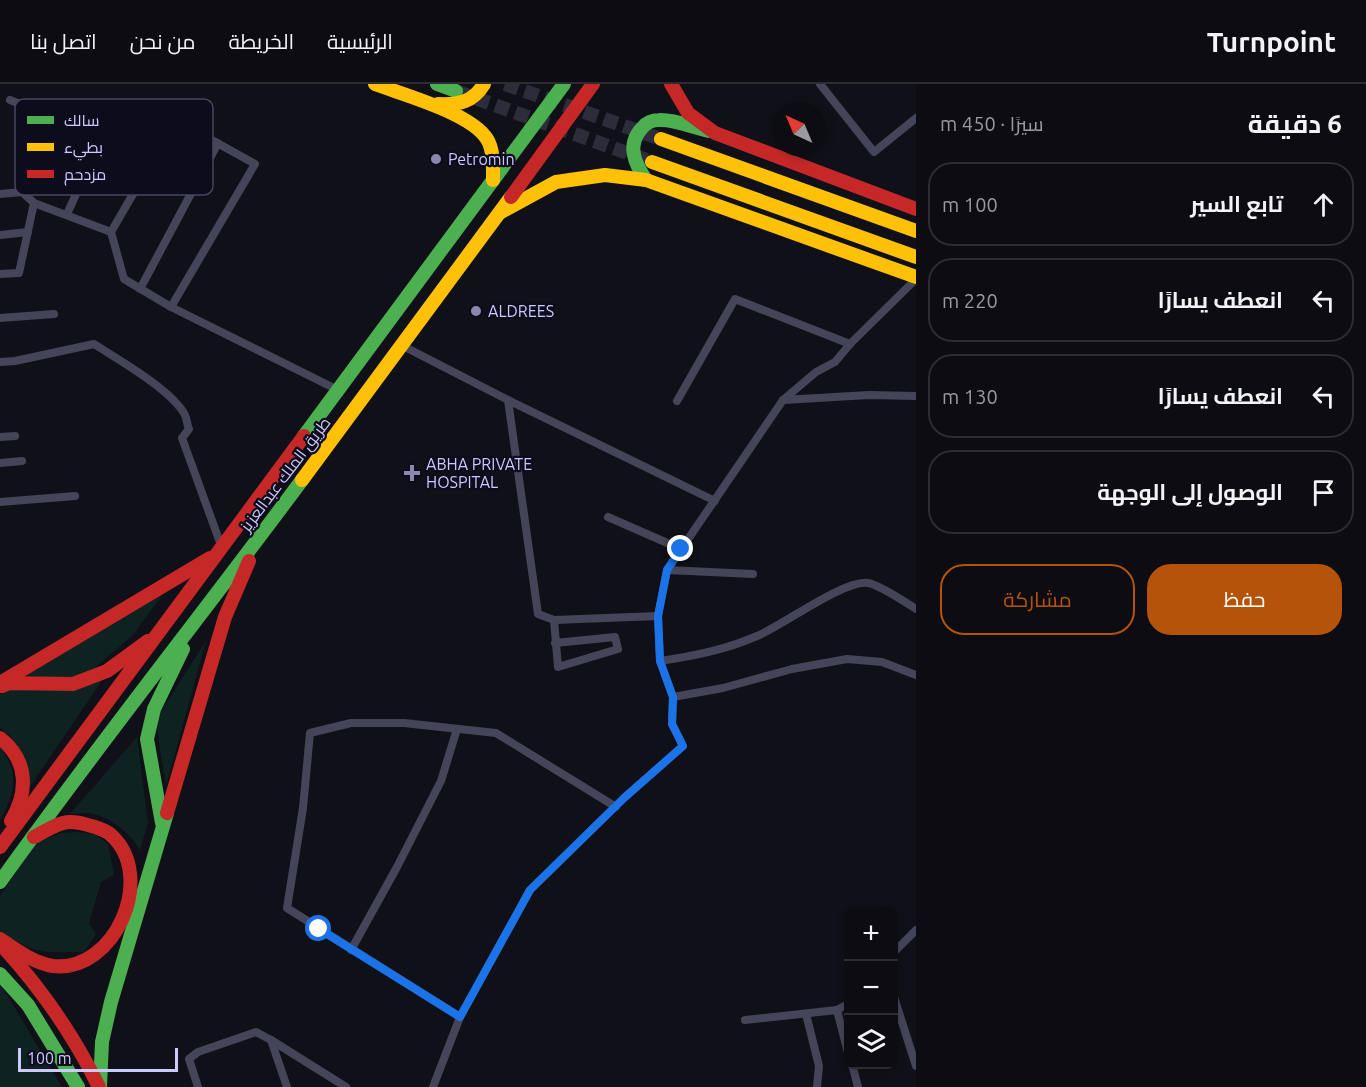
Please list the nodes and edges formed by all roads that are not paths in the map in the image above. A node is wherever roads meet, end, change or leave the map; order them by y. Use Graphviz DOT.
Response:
graph roads {
  1 [pos="375,84"];
  2 [pos="437,84"];
  3 [pos="484,84"];
  4 [pos="564,84"];
  5 [pos="598,84"];
  6 [pos="671,84"];
  7 [pos="820,84"];
  8 [pos="589,89"];
  9 [pos="456,91"];
  10 [pos="10,100"];
  11 [pos="15,102"];
  12 [pos="430,104"];
  13 [pos="916,118"];
  14 [pos="715,133"];
  15 [pos="661,139"];
  16 [pos="213,140"];
  17 [pos="218,143"];
  18 [pos="213,152"];
  19 [pos="651,162"];
  20 [pos="493,180"];
  21 [pos="646,180"];
  22 [pos="15,193"];
  23 [pos="0,194"];
  24 [pos="25,195"];
  25 [pos="76,195"];
  26 [pos="132,195"];
  27 [pos="190,195"];
  28 [pos="34,203"];
  29 [pos="916,209"];
  30 [pos="67,214"];
  31 [pos="497,214"];
  32 [pos="916,231"];
  33 [pos="28,232"];
  34 [pos="111,232"];
  35 [pos="0,235"];
  36 [pos="916,257"];
  37 [pos="0,274"];
  38 [pos="916,278"];
  39 [pos="140,289"];
  40 [pos="171,307"];
  41 [pos="54,314"];
  42 [pos="0,318"];
  43 [pos="850,344"];
  44 [pos="401,345"];
  45 [pos="0,362"];
  46 [pos="338,390"];
  47 [pos="916,396"];
  48 [pos="508,400"];
  49 [pos="783,400"];
  50 [pos="677,401"];
  51 [pos="15,436"];
  52 [pos="0,437"];
  53 [pos="22,461"];
  54 [pos="0,463"];
  55 [pos="75,496"];
  56 [pos="715,501"];
  57 [pos="0,502"];
  58 [pos="608,517"];
  59 [pos="260,536"];
  60 [pos="681,549"];
  61 [pos="220,550"];
  62 [pos="667,570"];
  63 [pos="753,574"];
  64 [pos="916,609"];
  65 [pos="658,616"];
  66 [pos="198,620"];
  67 [pos="554,620"];
  68 [pos="160,632"];
  69 [pos="555,643"];
  70 [pos="660,661"];
  71 [pos="916,675"];
  72 [pos="0,685"];
  73 [pos="673,697"];
  74 [pos="457,729"];
  75 [pos="0,738"];
  76 [pos="616,807"];
  77 [pos="163,826"];
  78 [pos="32,838"];
  79 [pos="0,846"];
  80 [pos="0,882"];
  81 [pos="916,930"];
  82 [pos="0,941"];
  83 [pos="898,948"];
  84 [pos="351,950"];
  85 [pos="0,974"];
  86 [pos="844,1006"];
  87 [pos="837,1010"];
  88 [pos="898,1010"];
  89 [pos="806,1014"];
  90 [pos="460,1017"];
  91 [pos="745,1020"];
  92 [pos="844,1035"];
  93 [pos="271,1040"];
  94 [pos="916,1066"];
  95 [pos="853,1069"];
  96 [pos="78,1087"];
  97 [pos="100,1087"];
  98 [pos="198,1087"];
  99 [pos="287,1087"];
  100 [pos="346,1087"];
  101 [pos="433,1087"];
  102 [pos="817,1087"];
  103 [pos="858,1087"];
  1 -- 12 [label="main road"];
  2 -- 9 [label="main road"];
  3 -- 12 [label="main road"];
  4 -- 20 [label="main road, طريق الملك عبدالعزيز"];
  5 -- 8 [label="main road, طريق الملك عبدالعزيز"];
  6 -- 14 [label="main road"];
  7 -- 13 [label="street"];
  8 -- 31 [label="main road, طريق الملك عبدالعزيز"];
  10 -- 11 [label="street"];
  12 -- 20 [label="main road"];
  14 -- 21 [label="main road"];
  14 -- 29 [label="main road"];
  15 -- 32 [label="main road"];
  16 -- 17 [label="street"];
  17 -- 18 [label="street"];
  17 -- 40 [label="street"];
  19 -- 36 [label="main road"];
  20 -- 46 [label="main road, طريق الملك عبدالعزيز"];
  21 -- 31 [label="main road"];
  21 -- 38 [label="main road"];
  22 -- 23 [label="street"];
  24 -- 28 [label="street"];
  25 -- 30 [label="street"];
  26 -- 34 [label="street"];
  27 -- 39 [label="street"];
  28 -- 30 [label="street"];
  28 -- 33 [label="street"];
  30 -- 34 [label="street"];
  31 -- 44 [label="main road, طريق الملك عبدالعزيز"];
  33 -- 35 [label="street"];
  33 -- 37 [label="street"];
  34 -- 39 [label="street"];
  38 -- 43 [label="street"];
  39 -- 40 [label="street"];
  40 -- 46 [label="street"];
  41 -- 42 [label="street"];
  43 -- 49 [label="street"];
  43 -- 50 [label="street"];
  44 -- 48 [label="street"];
  44 -- 59 [label="main road, طريق الملك عبدالعزيز"];
  45 -- 61 [label="street"];
  46 -- 61 [label="main road, طريق الملك عبدالعزيز"];
  47 -- 49 [label="street"];
  48 -- 56 [label="street"];
  48 -- 67 [label="street"];
  49 -- 56 [label="street"];
  51 -- 52 [label="street"];
  53 -- 54 [label="street"];
  55 -- 57 [label="street"];
  56 -- 60 [label="street"];
  58 -- 60 [label="street"];
  59 -- 66 [label="main road, طريق الملك عبدالعزيز"];
  59 -- 77 [label="main road"];
  60 -- 62 [label="street"];
  61 -- 68 [label="main road, طريق الملك عبدالعزيز"];
  61 -- 72 [label="main road"];
  62 -- 63 [label="street"];
  62 -- 65 [label="street"];
  64 -- 70 [label="street"];
  65 -- 67 [label="street"];
  65 -- 70 [label="street"];
  66 -- 77 [label="main road"];
  66 -- 78 [label="main road, طريق الملك عبدالعزيز"];
  67 -- 69 [label="street"];
  68 -- 72 [label="main road"];
  68 -- 79 [label="main road, طريق الملك عبدالعزيز"];
  69 -- 69 [label="street"];
  70 -- 73 [label="street"];
  71 -- 73 [label="street"];
  73 -- 76 [label="street"];
  74 -- 76 [label="street"];
  74 -- 84 [label="street"];
  74 -- 84 [label="street"];
  75 -- 79 [label="main road"];
  76 -- 90 [label="street"];
  77 -- 97 [label="main road"];
  78 -- 80 [label="main road, طريق الملك عبدالعزيز"];
  78 -- 82 [label="main road"];
  81 -- 83 [label="street"];
  82 -- 97 [label="main road"];
  84 -- 90 [label="street"];
  85 -- 96 [label="main road"];
  86 -- 87 [label="street"];
  87 -- 89 [label="street"];
  87 -- 92 [label="street"];
  88 -- 94 [label="street"];
  89 -- 91 [label="street"];
  89 -- 102 [label="street"];
  90 -- 101 [label="street"];
  93 -- 98 [label="street"];
  93 -- 99 [label="street"];
  93 -- 100 [label="street"];
  95 -- 103 [label="street"];
}
